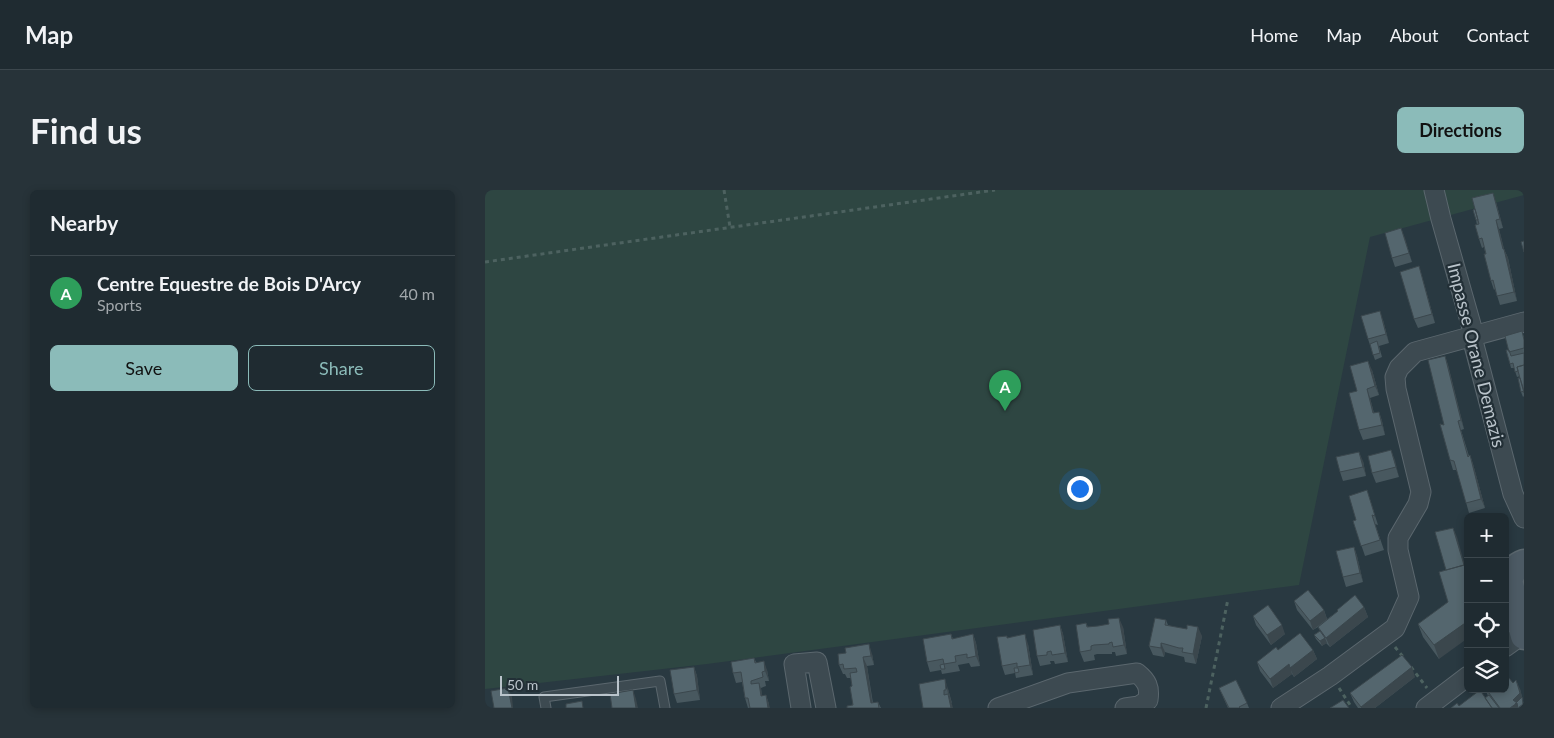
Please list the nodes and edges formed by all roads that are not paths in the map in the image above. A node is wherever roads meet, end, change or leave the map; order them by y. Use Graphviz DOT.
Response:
graph roads {
  1 [pos="1434,190"];
  2 [pos="1524,322"];
  3 [pos="1474,335"];
  4 [pos="1524,518"];
  5 [pos="1524,563"];
  6 [pos="1517,639"];
  7 [pos="1464,679"];
  8 [pos="546,708"];
  9 [pos="665,708"];
  10 [pos="801,708"];
  11 [pos="826,708"];
  12 [pos="998,708"];
  13 [pos="1125,708"];
  14 [pos="1281,708"];
  15 [pos="1426,708"];
  1 -- 3 [label="street, Impasse Orane Demazis"];
  2 -- 3 [label="street"];
  3 -- 4 [label="street, Impasse Orane Demazis"];
  3 -- 14 [label="street"];
  5 -- 6 [label="street"];
  7 -- 15 [label="street"];
  8 -- 9 [label="lane"];
  10 -- 11 [label="street"];
  12 -- 13 [label="street"];
}
